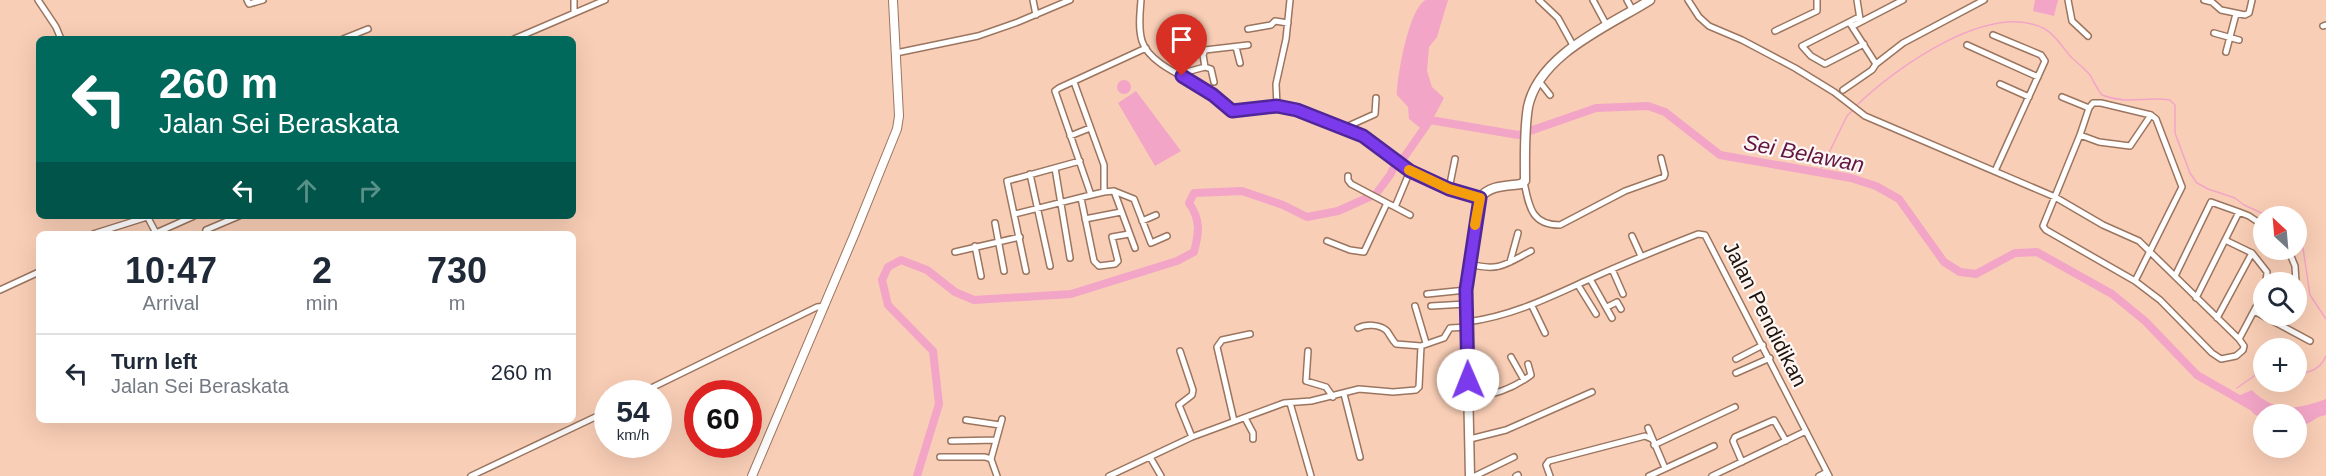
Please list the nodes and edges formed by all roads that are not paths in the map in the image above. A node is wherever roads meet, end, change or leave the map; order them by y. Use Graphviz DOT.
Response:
graph roads {
  1 [pos="38,0"];
  2 [pos="247,0"];
  3 [pos="263,0"];
  4 [pos="574,0"];
  5 [pos="605,0"];
  6 [pos="892,0"];
  7 [pos="1033,0"];
  8 [pos="1070,0"];
  9 [pos="1141,0"];
  10 [pos="1290,0"];
  11 [pos="1539,0"];
  12 [pos="1593,0"];
  13 [pos="1627,0"];
  14 [pos="1650,0"];
  15 [pos="1688,0"];
  16 [pos="1817,0"];
  17 [pos="1857,0"];
  18 [pos="1903,0"];
  19 [pos="1984,0"];
  20 [pos="2068,0"];
  21 [pos="2204,0"];
  22 [pos="2252,0"];
  23 [pos="2212,1"];
  24 [pos="1633,11"];
  25 [pos="574,13"];
  26 [pos="2236,14"];
  27 [pos="1036,15"];
  28 [pos="1861,19"];
  29 [pos="1288,24"];
  30 [pos="1851,24"];
  31 [pos="1607,26"];
  32 [pos="368,29"];
  33 [pos="1248,29"];
  34 [pos="1775,31"];
  35 [pos="2214,33"];
  36 [pos="1993,35"];
  37 [pos="60,36"];
  38 [pos="350,36"];
  39 [pos="521,36"];
  40 [pos="2088,36"];
  41 [pos="2230,38"];
  42 [pos="2239,40"];
  43 [pos="1864,44"];
  44 [pos="1248,45"];
  45 [pos="1967,45"];
  46 [pos="1236,47"];
  47 [pos="1574,48"];
  48 [pos="1147,50"];
  49 [pos="2226,52"];
  50 [pos="896,53"];
  51 [pos="1240,63"];
  52 [pos="1876,64"];
  53 [pos="1205,67"];
  54 [pos="1179,74"];
  55 [pos="2038,77"];
  56 [pos="1539,81"];
  57 [pos="1074,82"];
  58 [pos="1214,82"];
  59 [pos="2000,84"];
  60 [pos="1843,90"];
  61 [pos="1550,95"];
  62 [pos="2029,97"];
  63 [pos="2062,97"];
  64 [pos="1376,98"];
  65 [pos="1277,106"];
  66 [pos="2089,108"];
  67 [pos="2151,115"];
  68 [pos="1090,128"];
  69 [pos="1344,128"];
  70 [pos="2080,135"];
  71 [pos="1070,136"];
  72 [pos="1661,158"];
  73 [pos="1455,159"];
  74 [pos="1080,161"];
  75 [pos="1055,168"];
  76 [pos="1410,171"];
  77 [pos="1995,171"];
  78 [pos="1029,174"];
  79 [pos="1348,176"];
  80 [pos="1524,182"];
  81 [pos="1449,189"];
  82 [pos="1114,191"];
  83 [pos="1104,192"];
  84 [pos="1091,195"];
  85 [pos="1081,198"];
  86 [pos="1480,198"];
  87 [pos="2055,198"];
  88 [pos="1387,202"];
  89 [pos="1060,203"];
  90 [pos="1395,207"];
  91 [pos="1038,209"];
  92 [pos="1121,212"];
  93 [pos="2239,212"];
  94 [pos="1015,214"];
  95 [pos="1156,215"];
  96 [pos="1410,216"];
  97 [pos="138,219"];
  98 [pos="187,219"];
  99 [pos="230,219"];
  100 [pos="1085,219"];
  101 [pos="2253,219"];
  102 [pos="1142,220"];
  103 [pos="995,223"];
  104 [pos="102,231"];
  105 [pos="161,231"];
  106 [pos="207,231"];
  107 [pos="1518,233"];
  108 [pos="1129,234"];
  109 [pos="1167,236"];
  110 [pos="1632,236"];
  111 [pos="1020,237"];
  112 [pos="2225,240"];
  113 [pos="998,241"];
  114 [pos="1327,241"];
  115 [pos="975,246"];
  116 [pos="1135,248"];
  117 [pos="1531,251"];
  118 [pos="955,252"];
  119 [pos="2150,253"];
  120 [pos="2252,253"];
  121 [pos="1641,256"];
  122 [pos="1070,258"];
  123 [pos="1510,262"];
  124 [pos="1470,264"];
  125 [pos="1050,266"];
  126 [pos="1612,269"];
  127 [pos="1004,271"];
  128 [pos="1026,271"];
  129 [pos="2267,272"];
  130 [pos="36,273"];
  131 [pos="981,276"];
  132 [pos="2175,276"];
  133 [pos="1590,279"];
  134 [pos="2135,281"];
  135 [pos="1578,285"];
  136 [pos="0,290"];
  137 [pos="1466,290"];
  138 [pos="1426,294"];
  139 [pos="1623,294"];
  140 [pos="2196,298"];
  141 [pos="1466,304"];
  142 [pos="825,306"];
  143 [pos="1415,306"];
  144 [pos="1431,306"];
  145 [pos="1532,306"];
  146 [pos="1607,307"];
  147 [pos="1621,309"];
  148 [pos="2253,313"];
  149 [pos="1596,314"];
  150 [pos="1612,318"];
  151 [pos="2217,318"];
  152 [pos="1468,325"];
  153 [pos="2282,326"];
  154 [pos="1358,328"];
  155 [pos="1545,333"];
  156 [pos="1250,334"];
  157 [pos="2239,339"];
  158 [pos="2310,341"];
  159 [pos="1423,345"];
  160 [pos="1763,345"];
  161 [pos="1180,351"];
  162 [pos="1308,351"];
  163 [pos="1511,357"];
  164 [pos="1770,358"];
  165 [pos="1736,359"];
  166 [pos="1527,364"];
  167 [pos="1736,373"];
  168 [pos="668,380"];
  169 [pos="1524,380"];
  170 [pos="1592,392"];
  171 [pos="1344,394"];
  172 [pos="1333,397"];
  173 [pos="1468,398"];
  174 [pos="1290,403"];
  175 [pos="1735,407"];
  176 [pos="594,418"];
  177 [pos="1245,418"];
  178 [pos="966,420"];
  179 [pos="1234,421"];
  180 [pos="1648,429"];
  181 [pos="1806,431"];
  182 [pos="1192,437"];
  183 [pos="1470,439"];
  184 [pos="1652,439"];
  185 [pos="996,440"];
  186 [pos="1253,440"];
  187 [pos="951,441"];
  188 [pos="1786,441"];
  189 [pos="1654,445"];
  190 [pos="1714,446"];
  191 [pos="940,457"];
  192 [pos="1150,457"];
  193 [pos="1360,457"];
  194 [pos="1514,457"];
  195 [pos="992,459"];
  196 [pos="1742,462"];
  197 [pos="1665,468"];
  198 [pos="1118,474"];
  199 [pos="1828,474"];
  200 [pos="471,476"];
  201 [pos="752,476"];
  202 [pos="997,476"];
  203 [pos="1109,476"];
  204 [pos="1161,476"];
  205 [pos="1311,476"];
  206 [pos="1470,476"];
  207 [pos="1474,476"];
  208 [pos="1550,476"];
  209 [pos="1649,476"];
  210 [pos="1712,476"];
  211 [pos="1819,476"];
  1 -- 37 [label="street"];
  2 -- 3 [label="street"];
  4 -- 25 [label="street"];
  5 -- 25 [label="street"];
  6 -- 50 [label="main road"];
  7 -- 27 [label="street"];
  8 -- 27 [label="street"];
  9 -- 48 [label="street"];
  10 -- 29 [label="street"];
  11 -- 47 [label="street"];
  12 -- 31 [label="street"];
  13 -- 24 [label="street"];
  14 -- 24 [label="main road"];
  15 -- 77 [label="street"];
  16 -- 34 [label="street"];
  17 -- 28 [label="street"];
  18 -- 28 [label="street"];
  19 -- 52 [label="street"];
  20 -- 40 [label="street"];
  21 -- 23 [label="street"];
  22 -- 26 [label="street"];
  23 -- 26 [label="street"];
  24 -- 31 [label="main road"];
  25 -- 39 [label="street"];
  26 -- 41 [label="street"];
  27 -- 50 [label="street"];
  28 -- 30 [label="street"];
  29 -- 33 [label="street"];
  29 -- 65 [label="street"];
  30 -- 43 [label="street"];
  30 -- 43 [label="street"];
  31 -- 47 [label="main road"];
  32 -- 38 [label="street"];
  35 -- 41 [label="street"];
  36 -- 55 [label="street"];
  41 -- 42 [label="street"];
  41 -- 49 [label="street"];
  43 -- 52 [label="street"];
  44 -- 46 [label="street"];
  45 -- 55 [label="street"];
  46 -- 51 [label="street"];
  46 -- 53 [label="street"];
  47 -- 56 [label="main road"];
  48 -- 54 [label="street"];
  48 -- 57 [label="street"];
  50 -- 142 [label="main road"];
  52 -- 60 [label="street"];
  53 -- 54 [label="street"];
  53 -- 58 [label="street"];
  54 -- 65 [label="street"];
  55 -- 62 [label="street"];
  56 -- 61 [label="street"];
  56 -- 80 [label="main road"];
  57 -- 68 [label="street"];
  57 -- 71 [label="street"];
  59 -- 62 [label="street"];
  62 -- 77 [label="street"];
  63 -- 66 [label="street"];
  64 -- 69 [label="street"];
  65 -- 69 [label="street"];
  66 -- 67 [label="street"];
  66 -- 70 [label="street"];
  67 -- 70 [label="street"];
  67 -- 119 [label="street"];
  68 -- 71 [label="street"];
  68 -- 83 [label="street"];
  69 -- 76 [label="street"];
  70 -- 87 [label="street"];
  71 -- 74 [label="street"];
  72 -- 80 [label="street"];
  73 -- 81 [label="street"];
  74 -- 75 [label="street"];
  74 -- 84 [label="street"];
  75 -- 78 [label="street"];
  75 -- 89 [label="street"];
  76 -- 81 [label="street"];
  76 -- 90 [label="street"];
  77 -- 87 [label="street"];
  78 -- 91 [label="street"];
  78 -- 94 [label="street"];
  79 -- 88 [label="street"];
  80 -- 86 [label="main road"];
  81 -- 86 [label="street"];
  82 -- 83 [label="street"];
  82 -- 92 [label="street"];
  82 -- 102 [label="street"];
  83 -- 84 [label="street"];
  84 -- 85 [label="street"];
  85 -- 89 [label="street"];
  85 -- 100 [label="street"];
  86 -- 124 [label="main road"];
  87 -- 119 [label="street"];
  87 -- 134 [label="street"];
  88 -- 90 [label="street"];
  88 -- 114 [label="street"];
  89 -- 91 [label="street"];
  89 -- 122 [label="street"];
  90 -- 96 [label="street"];
  91 -- 94 [label="street"];
  91 -- 125 [label="street"];
  92 -- 100 [label="street"];
  92 -- 108 [label="street"];
  93 -- 101 [label="street"];
  93 -- 112 [label="street"];
  93 -- 132 [label="street"];
  94 -- 111 [label="street"];
  95 -- 102 [label="street"];
  97 -- 104 [label="street"];
  98 -- 105 [label="street"];
  99 -- 106 [label="street"];
  100 -- 108 [label="street"];
  102 -- 109 [label="street"];
  103 -- 113 [label="street"];
  107 -- 123 [label="street"];
  108 -- 116 [label="street"];
  110 -- 121 [label="street"];
  111 -- 113 [label="street"];
  111 -- 128 [label="street"];
  112 -- 120 [label="street"];
  112 -- 140 [label="street"];
  113 -- 115 [label="street"];
  113 -- 127 [label="street"];
  115 -- 118 [label="street"];
  115 -- 131 [label="street"];
  117 -- 123 [label="street"];
  119 -- 132 [label="street"];
  119 -- 134 [label="street"];
  120 -- 129 [label="street"];
  120 -- 151 [label="street"];
  121 -- 126 [label="street, Jalan Pendidikan"];
  121 -- 160 [label="street, Jalan Pendidikan"];
  123 -- 124 [label="street"];
  124 -- 137 [label="main road"];
  126 -- 133 [label="street, Jalan Pendidikan"];
  126 -- 139 [label="street"];
  130 -- 136 [label="street"];
  132 -- 140 [label="street"];
  133 -- 135 [label="street, Jalan Pendidikan"];
  133 -- 146 [label="street"];
  134 -- 157 [label="street"];
  135 -- 145 [label="street, Jalan Pendidikan"];
  135 -- 149 [label="street"];
  137 -- 138 [label="street"];
  137 -- 141 [label="main road"];
  140 -- 151 [label="street"];
  141 -- 144 [label="street"];
  141 -- 152 [label="main road"];
  142 -- 168 [label="street"];
  142 -- 201 [label="main road"];
  143 -- 159 [label="street"];
  145 -- 152 [label="street, Jalan Pendidikan"];
  145 -- 155 [label="street"];
  146 -- 147 [label="street"];
  146 -- 150 [label="street"];
  148 -- 157 [label="street"];
  151 -- 157 [label="street"];
  152 -- 159 [label="street, Jalan Pendidikan"];
  152 -- 173 [label="main road"];
  153 -- 158 [label="street"];
  154 -- 159 [label="street"];
  156 -- 179 [label="street"];
  159 -- 171 [label="street"];
  160 -- 164 [label="street, Jalan Pendidikan"];
  160 -- 165 [label="street"];
  161 -- 182 [label="street"];
  162 -- 172 [label="street"];
  163 -- 169 [label="street"];
  164 -- 167 [label="street"];
  164 -- 181 [label="street, Jalan Pendidikan"];
  166 -- 169 [label="street"];
  169 -- 173 [label="street"];
  170 -- 183 [label="street"];
  171 -- 172 [label="street"];
  171 -- 193 [label="street"];
  172 -- 174 [label="street"];
  173 -- 183 [label="main road"];
  174 -- 177 [label="street"];
  174 -- 205 [label="street"];
  175 -- 189 [label="street"];
  176 -- 200 [label="street"];
  177 -- 179 [label="street"];
  177 -- 186 [label="street"];
  178 -- 185 [label="street"];
  179 -- 182 [label="street"];
  180 -- 184 [label="street"];
  181 -- 188 [label="street"];
  181 -- 199 [label="street, Jalan Pendidikan"];
  182 -- 192 [label="street"];
  183 -- 206 [label="main road"];
  184 -- 189 [label="street"];
  184 -- 208 [label="street"];
  185 -- 187 [label="street"];
  185 -- 195 [label="street"];
  188 -- 196 [label="street"];
  188 -- 196 [label="street"];
  189 -- 197 [label="street"];
  190 -- 197 [label="street"];
  191 -- 195 [label="street"];
  192 -- 198 [label="street"];
  192 -- 204 [label="street"];
  194 -- 207 [label="street"];
  195 -- 202 [label="street"];
  196 -- 210 [label="street"];
  197 -- 209 [label="street"];
  198 -- 203 [label="street"];
  199 -- 211 [label="street"];
}
